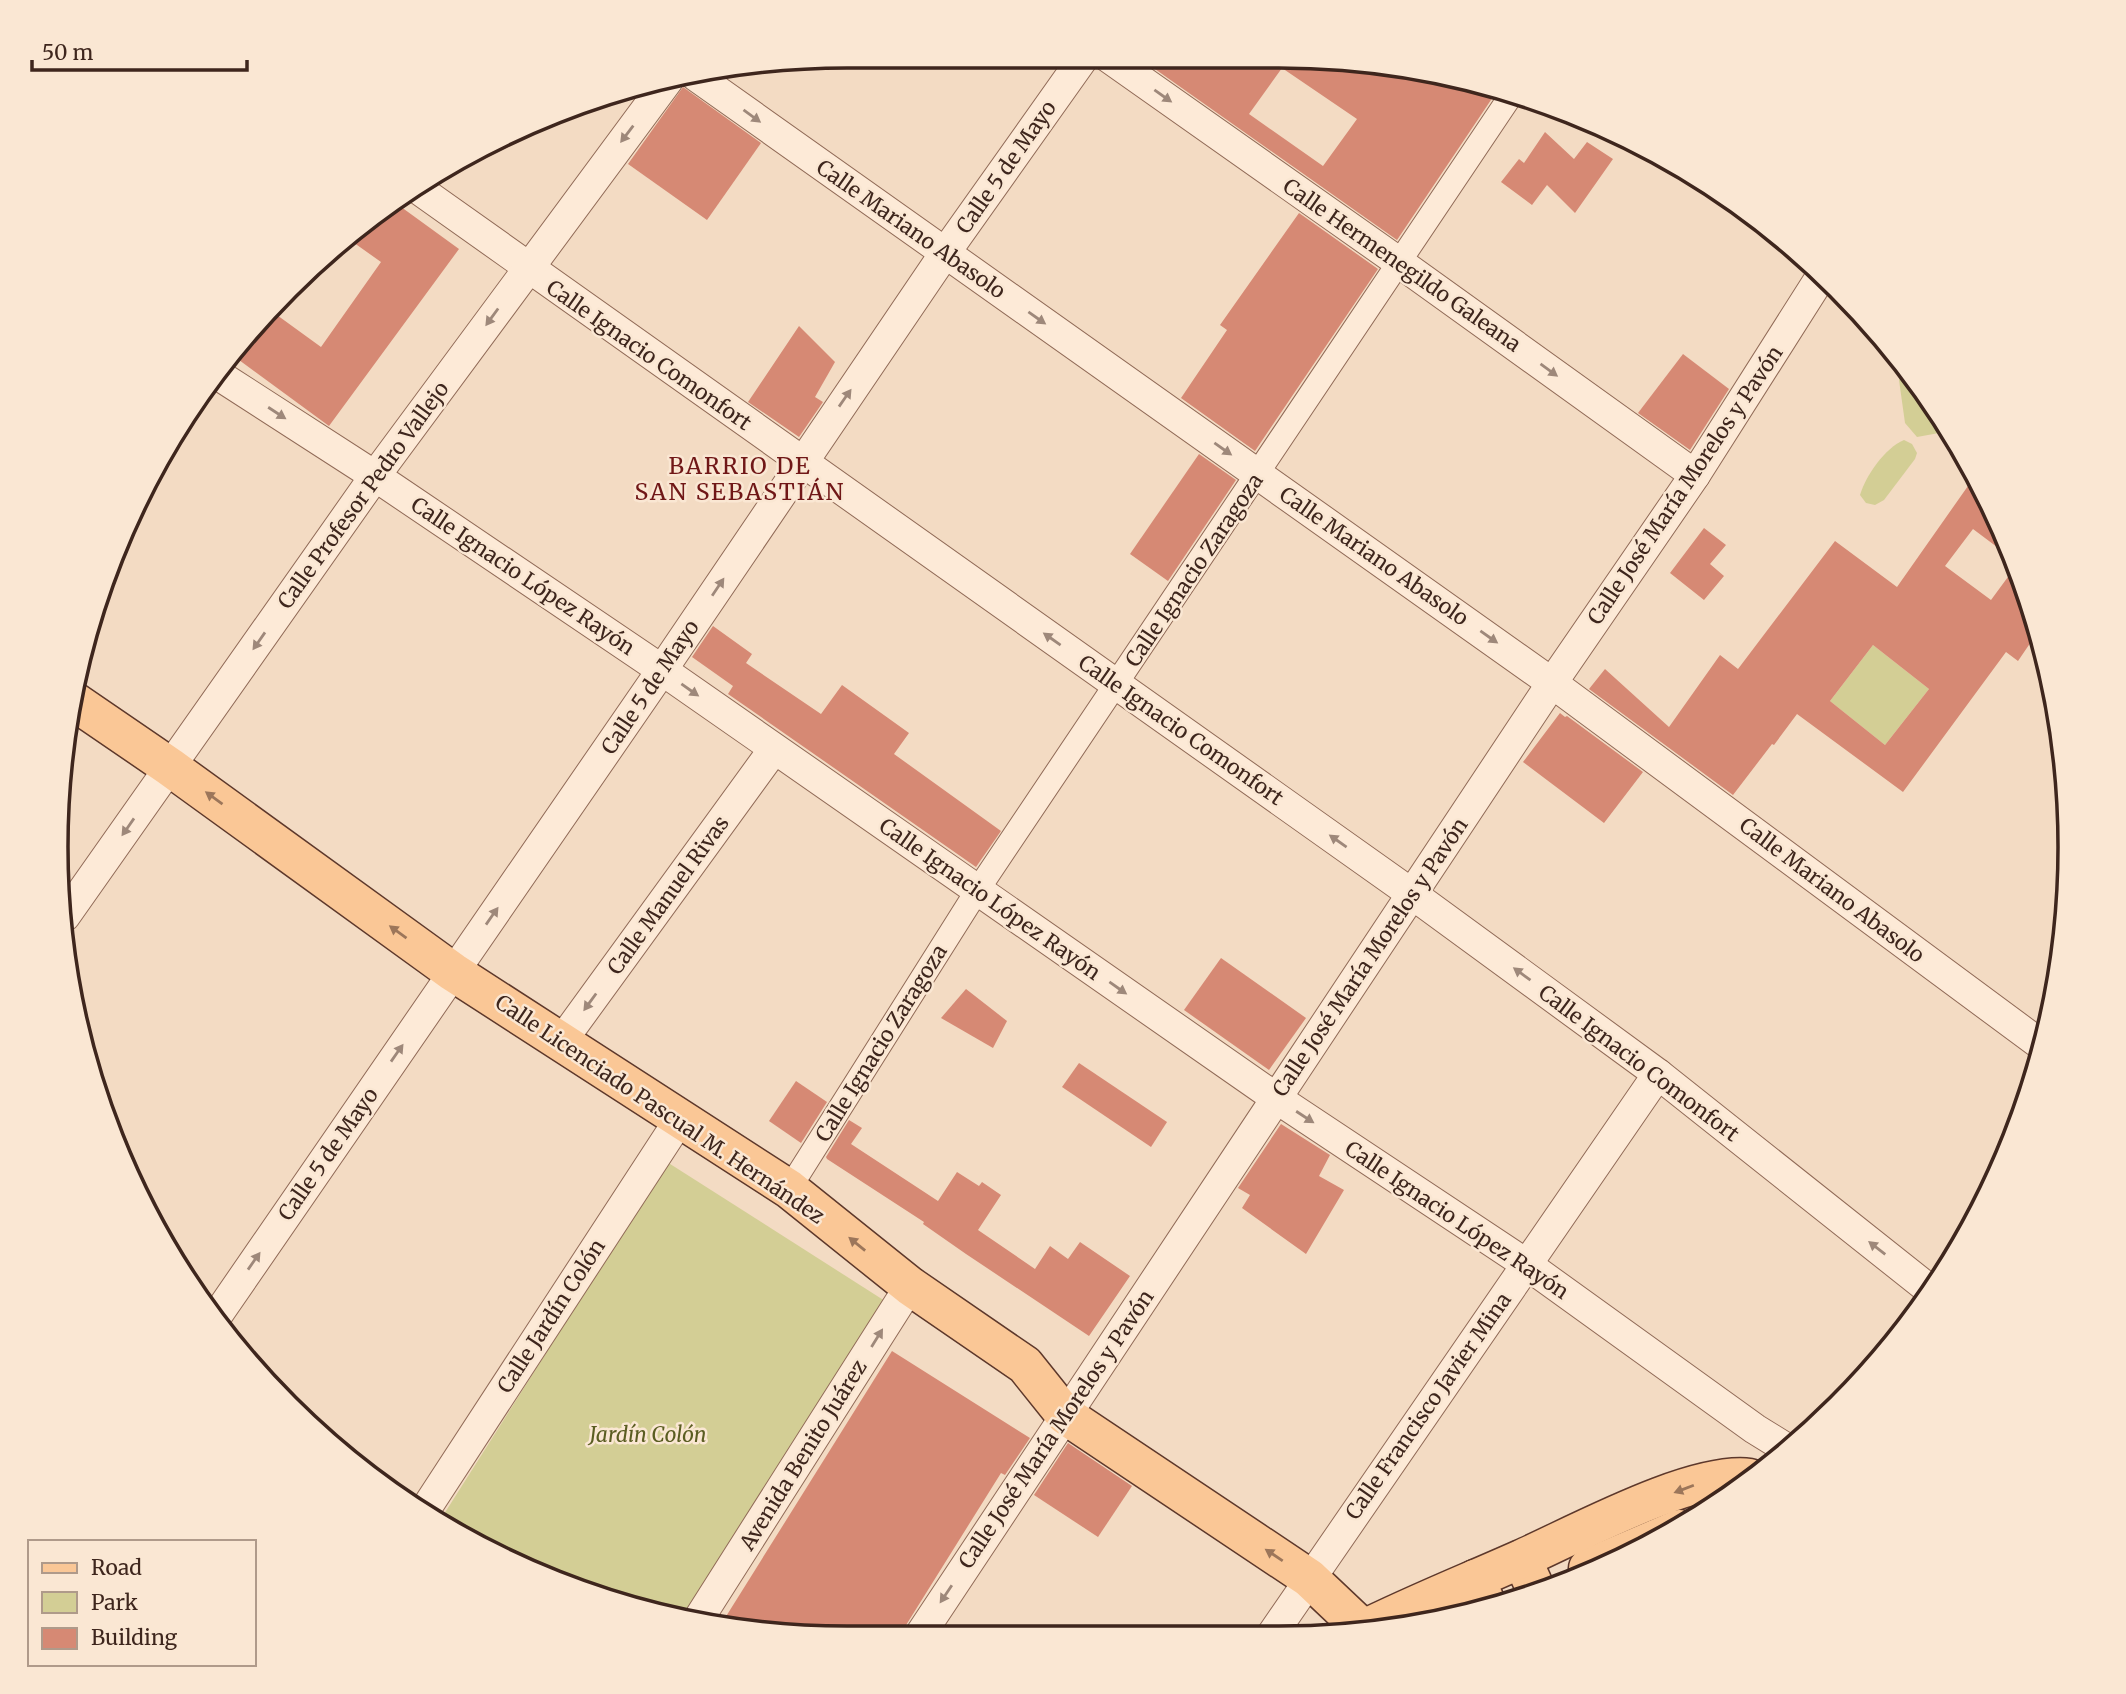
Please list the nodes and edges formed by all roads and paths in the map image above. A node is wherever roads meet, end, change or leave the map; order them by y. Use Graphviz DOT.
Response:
graph roads {
  1 [pos="1076,68"];
  2 [pos="1124,68"];
  3 [pos="704,82"];
  4 [pos="659,92"];
  5 [pos="1506,103"];
  6 [pos="424,193"];
  7 [pos="945,253"];
  8 [pos="1400,263"];
  9 [pos="527,269"];
  10 [pos="1816,284"];
  11 [pos="225,379"];
  12 [pos="801,463"];
  13 [pos="1258,473"];
  14 [pos="1695,475"];
  15 [pos="375,476"];
  16 [pos="662,670"];
  17 [pos="1552,683"];
  18 [pos="1117,684"];
  19 [pos="81,706"];
  20 [pos="774,749"];
  21 [pos="170,767"];
  22 [pos="977,891"];
  23 [pos="1412,894"];
  24 [pos="71,908"];
  25 [pos="453,972"];
  26 [pos="2033,1039"];
  27 [pos="561,1042"];
  28 [pos="1658,1074"];
  29 [pos="1276,1098"];
  30 [pos="680,1119"];
  31 [pos="789,1189"];
  32 [pos="1527,1264"];
  33 [pos="1923,1285"];
  34 [pos="910,1286"];
  35 [pos="220,1309"];
  36 [pos="1065,1415"];
  37 [pos="1755,1429"];
  38 [pos="1778,1443"];
  39 [pos="1745,1471"];
  40 [pos="1731,1481"];
  41 [pos="429,1504"];
  42 [pos="1655,1525"];
  43 [pos="1581,1558"];
  44 [pos="1529,1574"];
  45 [pos="1309,1578"];
  46 [pos="1482,1594"];
  47 [pos="1427,1611"];
  48 [pos="703,1612"];
  49 [pos="1354,1622"];
  50 [pos="926,1626"];
  51 [pos="1278,1626"];
  1 -- 7 [label="street, Calle 5 de Mayo"];
  2 -- 8 [label="street, Calle Hermenegildo Galeana, one-way"];
  3 -- 7 [label="street, Calle Mariano Abasolo, one-way"];
  4 -- 9 [label="street, Calle Profesor Pedro Vallejo, one-way"];
  5 -- 8 [label="street, Calle Ignacio Zaragoza"];
  6 -- 9 [label="street, Calle Ignacio Comonfort"];
  12 -- 7 [label="street, Calle 5 de Mayo, one-way"];
  7 -- 13 [label="street, Calle Mariano Abasolo, one-way"];
  8 -- 13 [label="street, Calle Ignacio Zaragoza"];
  8 -- 14 [label="street, Calle Hermenegildo Galeana, one-way"];
  9 -- 12 [label="street, Calle Ignacio Comonfort"];
  9 -- 15 [label="street, Calle Profesor Pedro Vallejo, one-way"];
  10 -- 14 [label="street, Calle José María Morelos y Pavón"];
  11 -- 15 [label="street, Calle Ignacio López Rayón, one-way"];
  16 -- 12 [label="street, Calle 5 de Mayo, one-way"];
  18 -- 12 [label="street, Calle Ignacio Comonfort, one-way"];
  13 -- 17 [label="street, Calle Mariano Abasolo, one-way"];
  13 -- 18 [label="street, Calle Ignacio Zaragoza"];
  14 -- 17 [label="street, Calle José María Morelos y Pavón"];
  15 -- 16 [label="street, Calle Ignacio López Rayón"];
  15 -- 21 [label="street, Calle Profesor Pedro Vallejo, one-way"];
  16 -- 20 [label="street, Calle Ignacio López Rayón, one-way"];
  25 -- 16 [label="street, Calle 5 de Mayo, one-way"];
  17 -- 23 [label="street, Calle José María Morelos y Pavón"];
  17 -- 26 [label="street, Calle Mariano Abasolo"];
  18 -- 22 [label="street, Calle Ignacio Zaragoza"];
  23 -- 18 [label="street, Calle Ignacio Comonfort, one-way"];
  19 -- 21 [label="main road, Calle Licenciado Pascual M. Hernández"];
  20 -- 22 [label="street, Calle Ignacio López Rayón"];
  20 -- 27 [label="street, Calle Manuel Rivas, one-way"];
  21 -- 24 [label="street, Calle Profesor Pedro Vallejo, one-way"];
  25 -- 21 [label="main road, Calle Licenciado Pascual M. Hernández, one-way"];
  22 -- 29 [label="street, Calle Ignacio López Rayón, one-way"];
  22 -- 31 [label="street, Calle Ignacio Zaragoza"];
  28 -- 23 [label="street, Calle Ignacio Comonfort, one-way"];
  23 -- 29 [label="street, Calle José María Morelos y Pavón"];
  25 -- 27 [label="main road, Calle Licenciado Pascual M. Hernández"];
  35 -- 25 [label="street, Calle 5 de Mayo, one-way"];
  27 -- 30 [label="main road, Calle Licenciado Pascual M. Hernández"];
  28 -- 32 [label="street, Calle Francisco Javier Mina"];
  33 -- 28 [label="street, Calle Ignacio Comonfort, one-way"];
  29 -- 32 [label="street, Calle Ignacio López Rayón, one-way"];
  29 -- 36 [label="street, Calle José María Morelos y Pavón"];
  30 -- 31 [label="main road, Calle Licenciado Pascual M. Hernández"];
  30 -- 41 [label="street, Calle Jardín Colón"];
  34 -- 31 [label="main road, Calle Licenciado Pascual M. Hernández, one-way"];
  32 -- 37 [label="street, Calle Ignacio López Rayón"];
  32 -- 45 [label="street, Calle Francisco Javier Mina"];
  34 -- 36 [label="main road, Calle Licenciado Pascual M. Hernández"];
  48 -- 34 [label="street, Avenida Benito Juárez, one-way"];
  45 -- 36 [label="main road, Calle Licenciado Pascual M. Hernández, one-way"];
  36 -- 50 [label="street, Calle José María Morelos y Pavón, one-way"];
  37 -- 38 [label="street, Calle Ignacio López Rayón"];
  37 -- 39 [label="street"];
  40 -- 42 [label="main road, one-way"];
  42 -- 43 [label="main road"];
  43 -- 44 [label="main road"];
  44 -- 46 [label="main road"];
  45 -- 49 [label="main road, Calle Licenciado Pascual M. Hernández"];
  45 -- 51 [label="street, Calle Francisco Javier Mina"];
  46 -- 47 [label="main road"];
}
